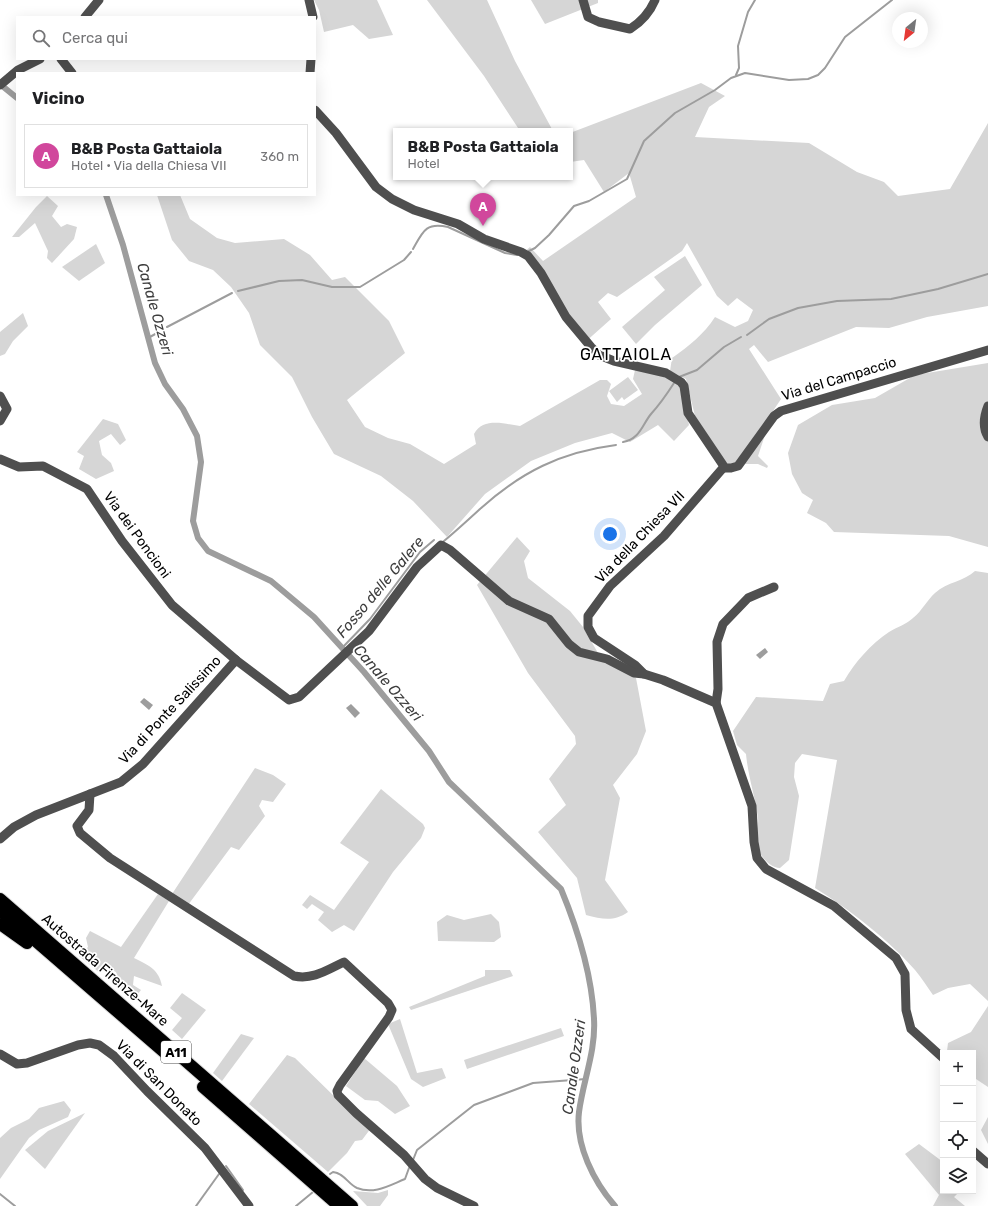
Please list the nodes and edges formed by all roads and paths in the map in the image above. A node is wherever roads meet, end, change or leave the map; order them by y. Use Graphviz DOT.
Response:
graph roads {
  1 [pos="99,0"];
  2 [pos="309,0"];
  3 [pos="582,0"];
  4 [pos="655,0"];
  5 [pos="86,16"];
  6 [pos="313,16"];
  7 [pos="38,60"];
  8 [pos="62,60"];
  9 [pos="311,60"];
  10 [pos="16,72"];
  11 [pos="17,72"];
  12 [pos="71,72"];
  13 [pos="310,72"];
  14 [pos="0,86"];
  15 [pos="316,111"];
  16 [pos="988,350"];
  17 [pos="0,396"];
  18 [pos="988,406"];
  19 [pos="0,421"];
  20 [pos="988,437"];
  21 [pos="0,458"];
  22 [pos="723,468"];
  23 [pos="774,587"];
  24 [pos="236,660"];
  25 [pos="644,674"];
  26 [pos="716,703"];
  27 [pos="90,794"];
  28 [pos="0,839"];
  29 [pos="0,899"];
  30 [pos="0,910"];
  31 [pos="0,924"];
  32 [pos="90,989"];
  33 [pos="0,1054"];
  34 [pos="940,1055"];
  35 [pos="976,1154"];
  36 [pos="988,1164"];
  37 [pos="249,1206"];
  38 [pos="339,1206"];
  39 [pos="352,1206"];
  40 [pos="474,1206"];
  1 -- 5 [label="street"];
  2 -- 6 [label="street"];
  3 -- 4 [label="street"];
  7 -- 11 [label="street"];
  8 -- 12 [label="street"];
  9 -- 13 [label="street"];
  10 -- 14 [label="street"];
  15 -- 22 [label="street"];
  16 -- 22 [label="street, Via del Campaccio"];
  17 -- 19 [label="street"];
  18 -- 20 [label="street"];
  21 -- 24 [label="street, Via dei Poncioni"];
  22 -- 25 [label="street, Via della Chiesa VII"];
  23 -- 26 [label="street"];
  24 -- 25 [label="street, Via di Ponte Salissimo"];
  24 -- 27 [label="street, Via di Ponte Salissimo"];
  25 -- 26 [label="street"];
  26 -- 34 [label="street"];
  27 -- 28 [label="street, Via di Ponte Salissimo"];
  27 -- 40 [label="street"];
  29 -- 39 [label="highway, Autostrada Firenze-Mare / A11"];
  30 -- 32 [label="highway, Autostrada Firenze-Mare / A11"];
  31 -- 32 [label="highway"];
  32 -- 38 [label="highway, Autostrada Firenze-Mare / A11"];
  33 -- 37 [label="street, Via di San Donato"];
  35 -- 36 [label="street"];
}
